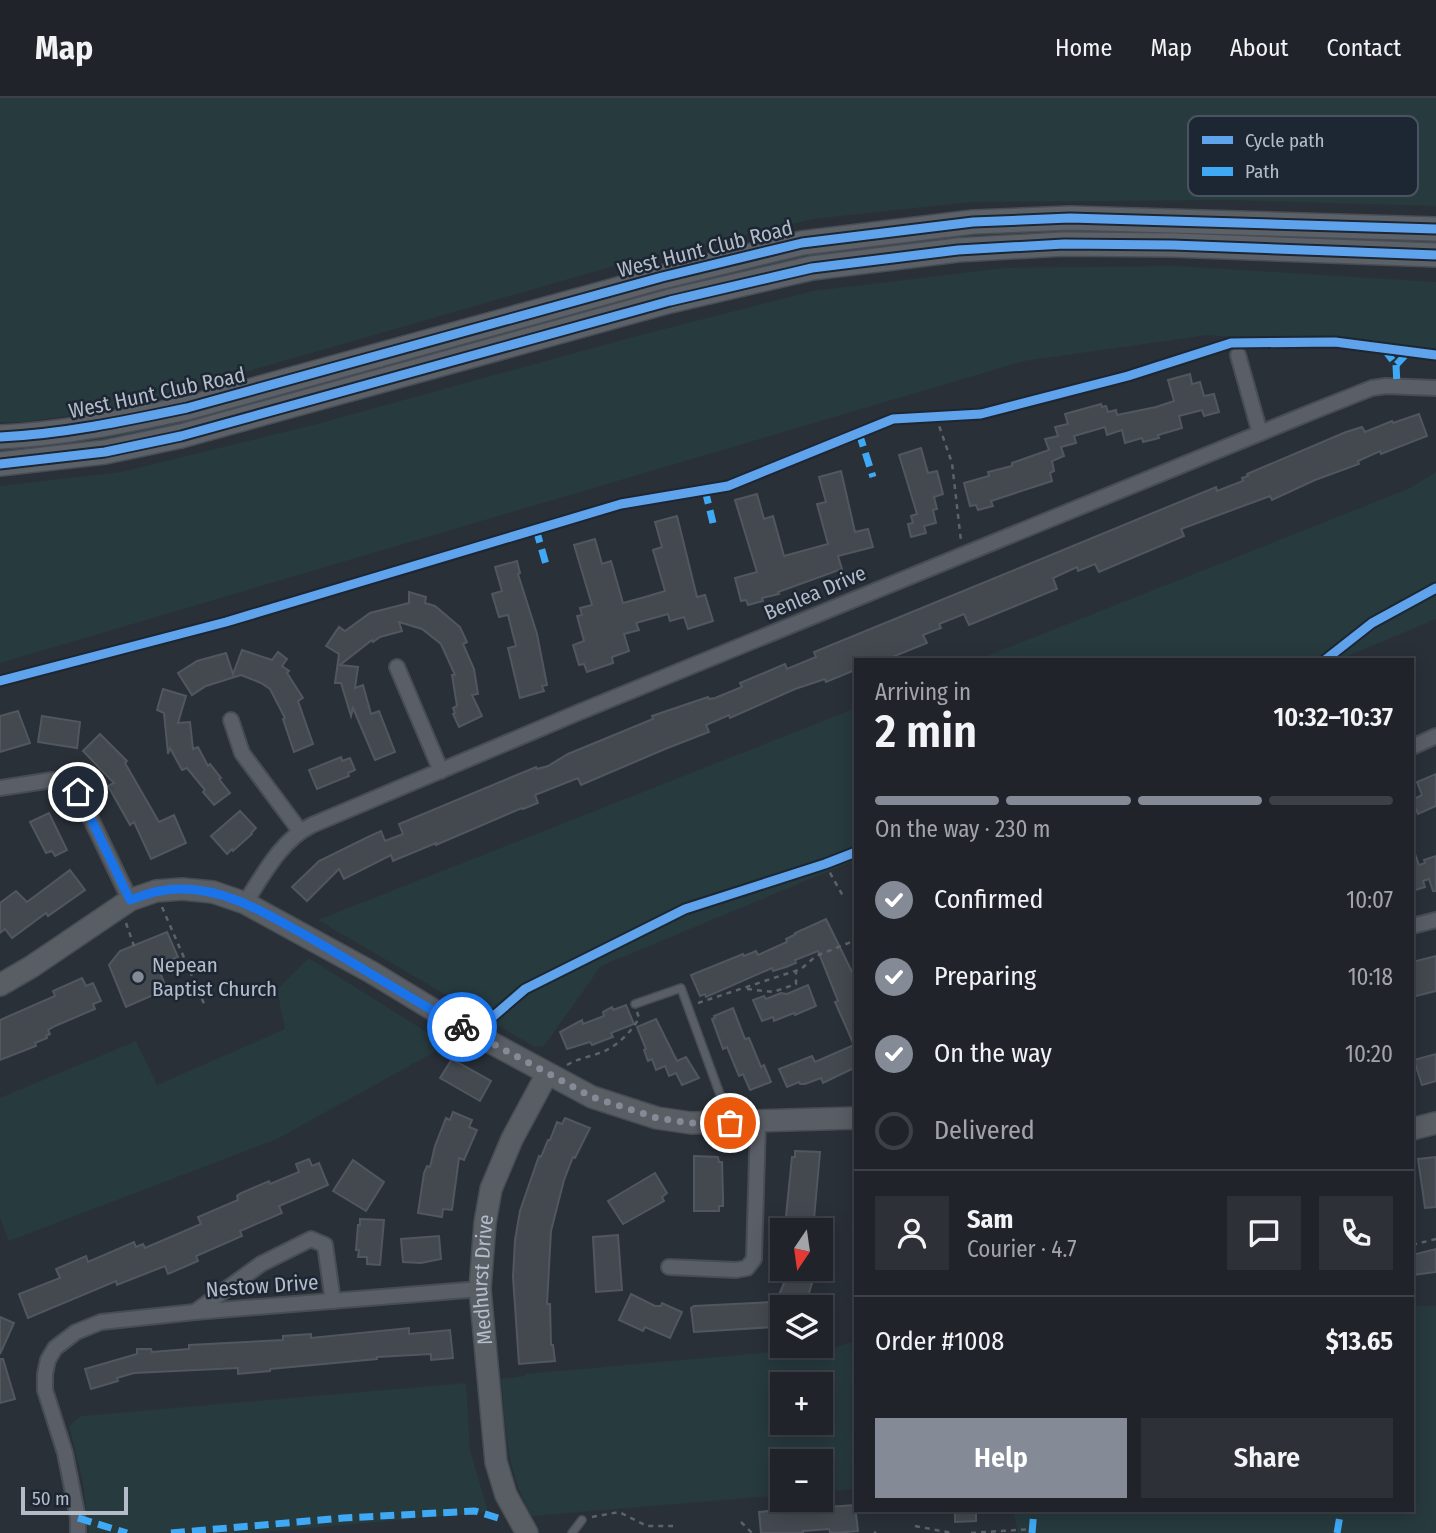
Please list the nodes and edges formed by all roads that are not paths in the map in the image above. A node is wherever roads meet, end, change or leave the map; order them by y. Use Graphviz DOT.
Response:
graph roads {
  1 [pos="1436,229"];
  2 [pos="1436,255"];
  3 [pos="1238,355"];
  4 [pos="1436,388"];
  5 [pos="1260,433"];
  6 [pos="0,437"];
  7 [pos="0,464"];
  8 [pos="397,667"];
  9 [pos="231,720"];
  10 [pos="1436,736"];
  11 [pos="1414,746"];
  12 [pos="441,771"];
  13 [pos="0,788"];
  14 [pos="300,831"];
  15 [pos="125,903"];
  16 [pos="246,903"];
  17 [pos="1436,920"];
  18 [pos="1414,926"];
  19 [pos="0,985"];
  20 [pos="635,1004"];
  21 [pos="557,1069"];
  22 [pos="854,1118"];
  23 [pos="758,1122"];
  24 [pos="730,1123"];
  25 [pos="1436,1123"];
  26 [pos="1414,1128"];
  27 [pos="669,1267"];
  28 [pos="480,1289"];
  29 [pos="333,1301"];
  30 [pos="195,1312"];
  31 [pos="582,1520"];
  32 [pos="78,1533"];
  33 [pos="527,1533"];
  34 [pos="572,1533"];
  1 -- 6 [label="main road, West Hunt Club Road"];
  2 -- 7 [label="main road, West Hunt Club Road"];
  3 -- 5 [label="street"];
  4 -- 5 [label="street, Benlea Drive"];
  5 -- 12 [label="street, Benlea Drive"];
  8 -- 12 [label="street"];
  9 -- 14 [label="street"];
  10 -- 11 [label="street"];
  12 -- 14 [label="street, Benlea Drive"];
  13 -- 15 [label="street"];
  14 -- 16 [label="street, Benlea Drive"];
  15 -- 16 [label="street"];
  15 -- 19 [label="street"];
  16 -- 21 [label="street"];
  17 -- 18 [label="street"];
  20 -- 24 [label="lane"];
  21 -- 24 [label="street"];
  21 -- 28 [label="street, Medhurst Drive"];
  22 -- 23 [label="street"];
  23 -- 24 [label="street"];
  23 -- 27 [label="street"];
  25 -- 26 [label="street"];
  28 -- 29 [label="street, Nestow Drive"];
  28 -- 33 [label="street, Medhurst Drive"];
  29 -- 30 [label="street, Nestow Drive"];
  29 -- 30 [label="street, Nestow Drive"];
  30 -- 32 [label="street, Nestow Drive"];
  31 -- 34 [label="lane"];
}
